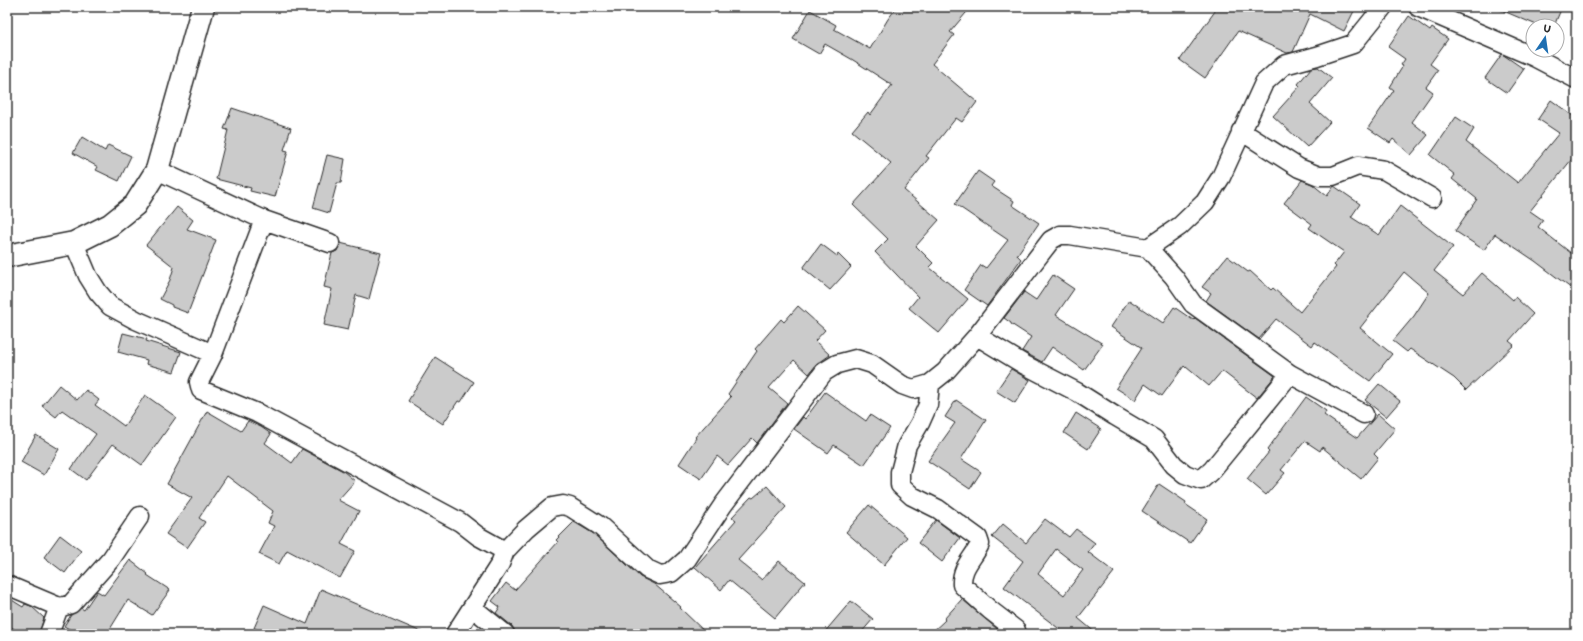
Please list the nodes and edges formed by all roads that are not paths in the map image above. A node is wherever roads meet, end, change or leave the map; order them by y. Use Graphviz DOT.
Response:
graph roads {
  1 [pos="203,7"];
  2 [pos="1383,7"];
  3 [pos="1418,7"];
  4 [pos="1576,79"];
  5 [pos="1241,131"];
  6 [pos="156,170"];
  7 [pos="1432,198"];
  8 [pos="264,220"];
  9 [pos="74,243"];
  10 [pos="330,243"];
  11 [pos="1148,248"];
  12 [pos="7,256"];
  13 [pos="977,336"];
  14 [pos="213,354"];
  15 [pos="1290,374"];
  16 [pos="930,384"];
  17 [pos="1364,414"];
  18 [pos="140,516"];
  19 [pos="505,551"];
  20 [pos="7,585"];
  21 [pos="59,607"];
  22 [pos="473,608"];
  23 [pos="1016,630"];
  24 [pos="49,634"];
  25 [pos="455,634"];
  26 [pos="505,634"];
  1 -- 6 [label="street"];
  2 -- 5 [label="street"];
  3 -- 4 [label="street"];
  5 -- 7 [label="street"];
  5 -- 11 [label="street"];
  6 -- 8 [label="street"];
  6 -- 9 [label="street"];
  8 -- 10 [label="street"];
  8 -- 14 [label="street"];
  9 -- 12 [label="street"];
  9 -- 14 [label="street"];
  11 -- 13 [label="street"];
  11 -- 15 [label="street"];
  13 -- 15 [label="street"];
  13 -- 16 [label="street"];
  14 -- 19 [label="street"];
  15 -- 17 [label="street"];
  16 -- 19 [label="street"];
  16 -- 23 [label="street"];
  18 -- 21 [label="street"];
  19 -- 22 [label="street"];
  20 -- 21 [label="street"];
  21 -- 24 [label="street"];
  22 -- 25 [label="street"];
  22 -- 26 [label="street"];
}
